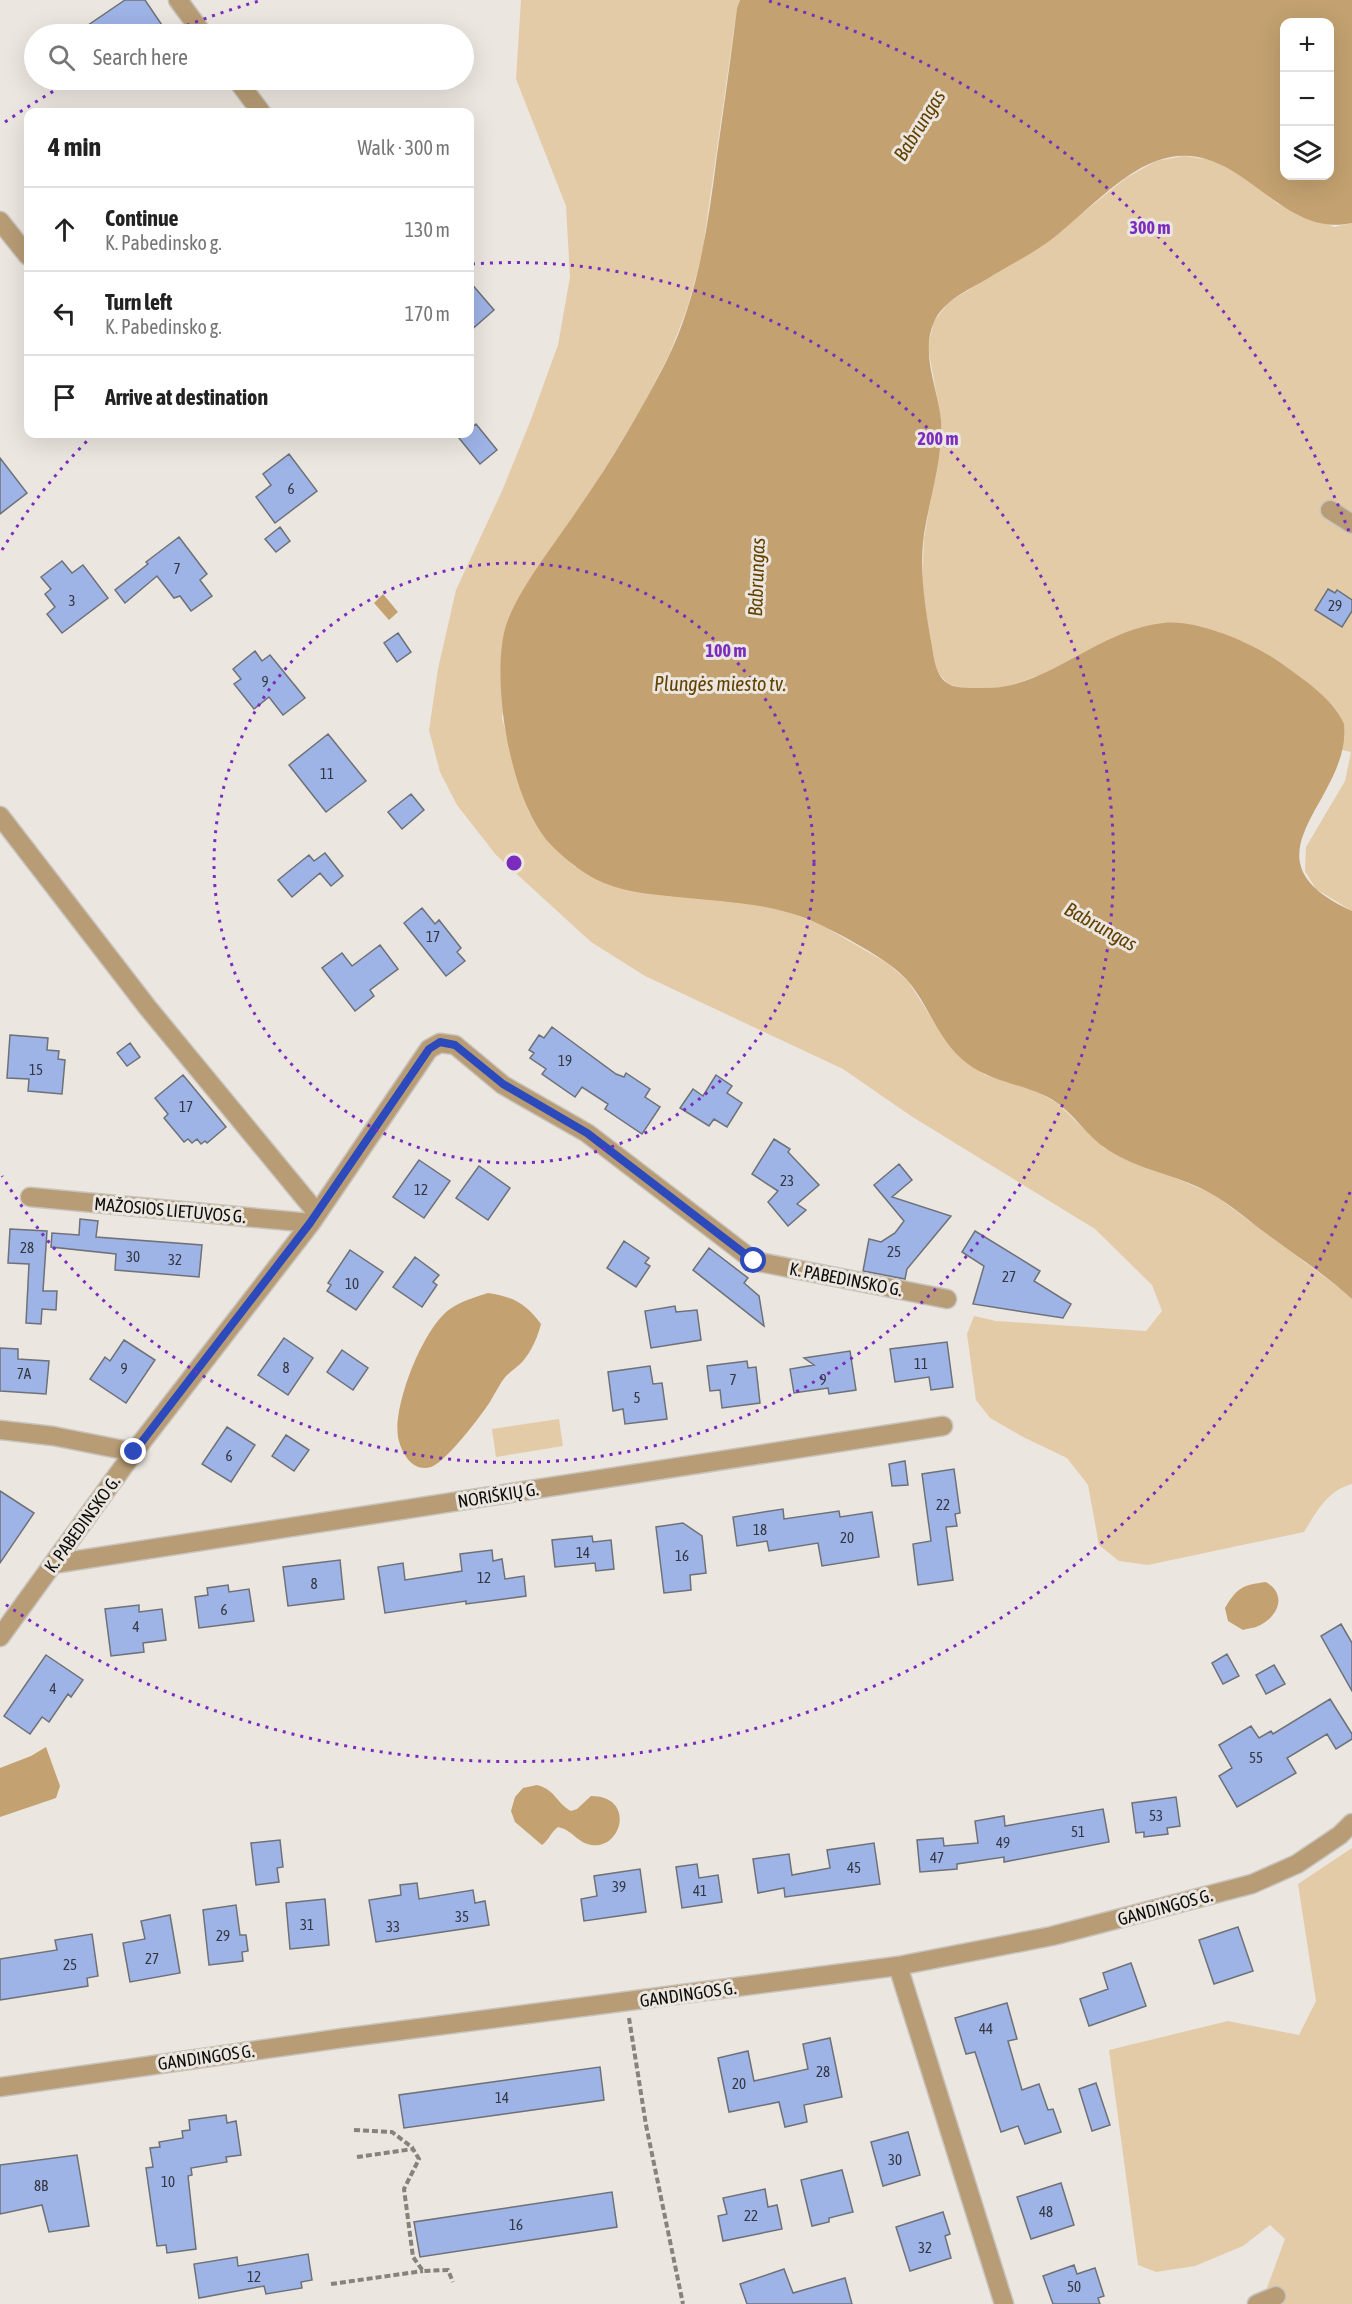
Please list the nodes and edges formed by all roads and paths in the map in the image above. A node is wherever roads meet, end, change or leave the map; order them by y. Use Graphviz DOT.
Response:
graph roads {
  1 [pos="178,0"];
  2 [pos="196,24"];
  3 [pos="244,90"];
  4 [pos="258,108"];
  5 [pos="0,221"];
  6 [pos="24,251"];
  7 [pos="1330,510"];
  8 [pos="1352,524"];
  9 [pos="0,816"];
  10 [pos="30,1197"];
  11 [pos="314,1218"];
  12 [pos="946,1299"];
  13 [pos="943,1426"];
  14 [pos="0,1430"];
  15 [pos="134,1452"];
  16 [pos="53,1564"];
  17 [pos="0,1636"];
  18 [pos="1352,1822"];
  19 [pos="898,1966"];
  20 [pos="627,2002"];
  21 [pos="0,2086"];
  22 [pos="354,2130"];
  23 [pos="413,2149"];
  24 [pos="357,2157"];
  25 [pos="423,2271"];
  26 [pos="453,2282"];
  27 [pos="331,2284"];
  28 [pos="1276,2296"];
  29 [pos="683,2304"];
  30 [pos="1004,2304"];
  31 [pos="1257,2304"];
  1 -- 2 [label="street"];
  3 -- 4 [label="street"];
  5 -- 6 [label="street"];
  7 -- 8 [label="street"];
  9 -- 11 [label="street"];
  10 -- 11 [label="street, MAŽOSIOS LIETUVOS G."];
  11 -- 12 [label="street, K. PABEDINSKO G."];
  11 -- 15 [label="street, K. PABEDINSKO G."];
  13 -- 16 [label="street, NORIŠKIŲ G."];
  14 -- 15 [label="street"];
  15 -- 16 [label="street, K. PABEDINSKO G."];
  16 -- 17 [label="street, K. PABEDINSKO G."];
  18 -- 19 [label="street, GANDINGOS G."];
  19 -- 20 [label="street, GANDINGOS G."];
  19 -- 30 [label="street"];
  20 -- 21 [label="street, GANDINGOS G."];
  20 -- 29 [label="path"];
  22 -- 23 [label="path"];
  23 -- 24 [label="path"];
  23 -- 25 [label="path"];
  25 -- 26 [label="path"];
  25 -- 27 [label="path"];
  28 -- 31 [label="street"];
}
